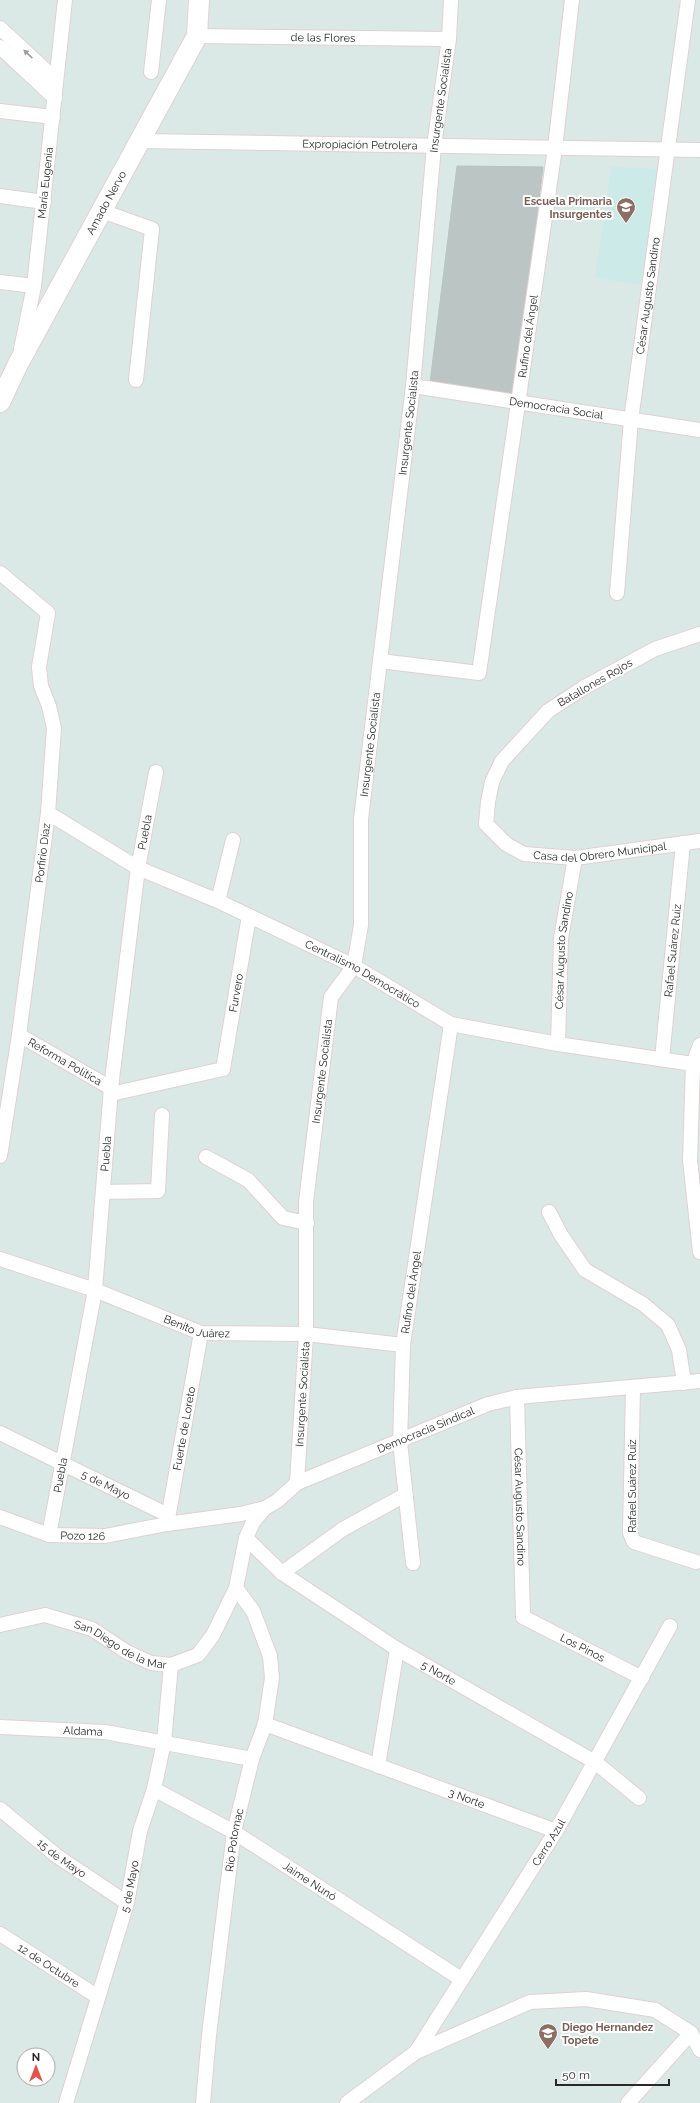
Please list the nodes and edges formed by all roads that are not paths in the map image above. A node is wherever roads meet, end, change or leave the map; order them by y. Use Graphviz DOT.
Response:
graph roads {
  1 [pos="65,0"];
  2 [pos="159,0"];
  3 [pos="199,0"];
  4 [pos="451,0"];
  5 [pos="572,0"];
  6 [pos="688,0"];
  7 [pos="0,28"];
  8 [pos="198,36"];
  9 [pos="449,39"];
  10 [pos="0,47"];
  11 [pos="151,72"];
  12 [pos="56,80"];
  13 [pos="55,98"];
  14 [pos="0,110"];
  15 [pos="53,117"];
  16 [pos="140,141"];
  17 [pos="434,146"];
  18 [pos="555,148"];
  19 [pos="668,150"];
  20 [pos="700,150"];
  21 [pos="0,196"];
  22 [pos="44,202"];
  23 [pos="102,211"];
  24 [pos="0,282"];
  25 [pos="34,286"];
  26 [pos="18,364"];
  27 [pos="136,380"];
  28 [pos="413,386"];
  29 [pos="0,402"];
  30 [pos="519,403"];
  31 [pos="630,420"];
  32 [pos="700,430"];
  33 [pos="0,573"];
  34 [pos="617,593"];
  35 [pos="700,634"];
  36 [pos="380,661"];
  37 [pos="156,772"];
  38 [pos="48,813"];
  39 [pos="486,824"];
  40 [pos="233,840"];
  41 [pos="700,841"];
  42 [pos="683,843"];
  43 [pos="575,858"];
  44 [pos="138,868"];
  45 [pos="218,901"];
  46 [pos="249,916"];
  47 [pos="354,966"];
  48 [pos="451,1024"];
  49 [pos="19,1035"];
  50 [pos="558,1044"];
  51 [pos="700,1045"];
  52 [pos="662,1059"];
  53 [pos="698,1067"];
  54 [pos="111,1091"];
  55 [pos="162,1115"];
  56 [pos="0,1156"];
  57 [pos="206,1157"];
  58 [pos="103,1192"];
  59 [pos="549,1212"];
  60 [pos="306,1223"];
  61 [pos="700,1252"];
  62 [pos="0,1259"];
  63 [pos="95,1290"];
  64 [pos="201,1333"];
  65 [pos="306,1334"];
  66 [pos="404,1345"];
  67 [pos="700,1381"];
  68 [pos="684,1383"];
  69 [pos="633,1388"];
  70 [pos="516,1397"];
  71 [pos="0,1433"];
  72 [pos="400,1442"];
  73 [pos="64,1464"];
  74 [pos="297,1483"];
  75 [pos="405,1496"];
  76 [pos="265,1508"];
  77 [pos="0,1517"];
  78 [pos="168,1520"];
  79 [pos="49,1535"];
  80 [pos="246,1538"];
  81 [pos="696,1562"];
  82 [pos="413,1563"];
  83 [pos="282,1573"];
  84 [pos="236,1588"];
  85 [pos="523,1617"];
  86 [pos="0,1625"];
  87 [pos="670,1626"];
  88 [pos="397,1649"];
  89 [pos="171,1665"];
  90 [pos="642,1678"];
  91 [pos="265,1724"];
  92 [pos="0,1727"];
  93 [pos="164,1742"];
  94 [pos="252,1759"];
  95 [pos="595,1762"];
  96 [pos="378,1766"];
  97 [pos="154,1789"];
  98 [pos="639,1798"];
  99 [pos="0,1809"];
  100 [pos="556,1831"];
  101 [pos="234,1832"];
  102 [pos="126,1903"];
  103 [pos="0,1934"];
  104 [pos="461,1978"];
  105 [pos="98,1997"];
  106 [pos="691,2033"];
  107 [pos="700,2050"];
  108 [pos="416,2052"];
  109 [pos="66,2103"];
  110 [pos="203,2103"];
  111 [pos="347,2103"];
  112 [pos="628,2103"];
  1 -- 12 [label="street, María Eugenia"];
  2 -- 11 [label="street"];
  3 -- 8 [label="main road, Amado Nervo"];
  4 -- 9 [label="street, Insurgente Socialista"];
  5 -- 18 [label="street, Rufino del Ángel"];
  6 -- 19 [label="street, César Augusto Sandino"];
  12 -- 7 [label="street, one-way"];
  8 -- 9 [label="street, de las Flores"];
  8 -- 16 [label="main road, Amado Nervo"];
  9 -- 17 [label="street, Insurgente Socialista"];
  10 -- 13 [label="street"];
  12 -- 13 [label="street, María Eugenia"];
  13 -- 15 [label="street, María Eugenia"];
  14 -- 15 [label="street"];
  15 -- 22 [label="street, María Eugenia"];
  16 -- 17 [label="street, Expropiación Petrolera"];
  16 -- 23 [label="main road, Amado Nervo"];
  17 -- 18 [label="street, Expropiación Petrolera"];
  17 -- 28 [label="street, Insurgente Socialista"];
  18 -- 19 [label="street, Expropiación Petrolera"];
  18 -- 30 [label="street, Rufino del Ángel"];
  19 -- 20 [label="street, Expropiación Petrolera"];
  19 -- 31 [label="street, César Augusto Sandino"];
  21 -- 22 [label="street"];
  22 -- 25 [label="street, María Eugenia"];
  23 -- 26 [label="main road, Amado Nervo"];
  23 -- 27 [label="street"];
  24 -- 25 [label="street"];
  25 -- 26 [label="street, María Eugenia"];
  26 -- 29 [label="main road, Amado Nervo"];
  28 -- 30 [label="street, Democracia Social"];
  28 -- 36 [label="street, Insurgente Socialista"];
  30 -- 31 [label="street, Democracia Social"];
  30 -- 36 [label="street, Rufino del Ángel"];
  31 -- 32 [label="street, Democracia Social"];
  31 -- 34 [label="street, César Augusto Sandino"];
  33 -- 38 [label="street, Porfirio Díaz"];
  35 -- 39 [label="street, Batallones Rojos"];
  36 -- 47 [label="street, Insurgente Socialista"];
  37 -- 44 [label="street, Puebla"];
  38 -- 44 [label="street, Centralismo Democrático"];
  38 -- 49 [label="street, Porfirio Díaz"];
  39 -- 43 [label="street, Casa del Obrero Municipal"];
  40 -- 45 [label="street"];
  41 -- 42 [label="street, Casa del Obrero Municipal"];
  42 -- 43 [label="street, Casa del Obrero Municipal"];
  42 -- 52 [label="street, Rafael Suárez Ruiz"];
  43 -- 50 [label="street, César Augusto Sandino"];
  44 -- 45 [label="street, Centralismo Democrático"];
  44 -- 54 [label="street, Puebla"];
  45 -- 46 [label="street, Centralismo Democrático"];
  46 -- 47 [label="street, Centralismo Democrático"];
  46 -- 54 [label="street, Furvero"];
  47 -- 48 [label="street, Centralismo Democrático"];
  47 -- 60 [label="street, Insurgente Socialista"];
  48 -- 50 [label="street, Centralismo Democrático"];
  48 -- 66 [label="street, Rufino del Ángel"];
  49 -- 54 [label="street, Reforma Política"];
  49 -- 56 [label="street, Porfirio Díaz"];
  50 -- 52 [label="street, Centralismo Democrático"];
  51 -- 53 [label="street"];
  52 -- 53 [label="street, Centralismo Democrático"];
  53 -- 61 [label="street"];
  54 -- 58 [label="street, Puebla"];
  55 -- 58 [label="street"];
  57 -- 60 [label="street"];
  58 -- 63 [label="street, Puebla"];
  59 -- 68 [label="street"];
  60 -- 65 [label="street, Insurgente Socialista"];
  62 -- 63 [label="street, Benito Juárez"];
  63 -- 64 [label="street, Benito Juárez"];
  63 -- 73 [label="street, Puebla"];
  64 -- 65 [label="street, Benito Juárez"];
  64 -- 78 [label="street, Fuerte de Loreto"];
  65 -- 66 [label="street, Benito Juárez"];
  65 -- 74 [label="street, Insurgente Socialista"];
  66 -- 72 [label="street, Rufino del Ángel"];
  67 -- 68 [label="street, Democracia Sindical"];
  68 -- 69 [label="street, Democracia Sindical"];
  69 -- 70 [label="street, Democracia Sindical"];
  69 -- 81 [label="street, Rafael Suárez Ruiz"];
  70 -- 72 [label="street, Democracia Sindical"];
  70 -- 85 [label="street, César Augusto Sandino"];
  71 -- 73 [label="street, 5 de Mayo"];
  72 -- 74 [label="street, Democracia Sindical"];
  72 -- 75 [label="street, Rufino del Ángel"];
  73 -- 78 [label="street, 5 de Mayo"];
  73 -- 79 [label="street, Puebla"];
  74 -- 76 [label="street, Democracia Sindical"];
  75 -- 82 [label="street, Rufino del Ángel"];
  75 -- 83 [label="street"];
  76 -- 78 [label="street, Democracia Sindical"];
  76 -- 80 [label="street, San Diego de la Mar"];
  77 -- 79 [label="street, Pozo 126"];
  78 -- 79 [label="street, Pozo 126"];
  80 -- 83 [label="street, 5 Norte"];
  80 -- 84 [label="street, San Diego de la Mar"];
  83 -- 88 [label="street, 5 Norte"];
  84 -- 89 [label="street, San Diego de la Mar"];
  84 -- 91 [label="street, Río Potomac"];
  85 -- 90 [label="street, Los Pinos"];
  86 -- 89 [label="street, San Diego de la Mar"];
  87 -- 90 [label="street, Cerro Azul"];
  88 -- 95 [label="street, 5 Norte"];
  88 -- 96 [label="street"];
  89 -- 93 [label="street, 5 de Mayo"];
  90 -- 95 [label="street, Cerro Azul"];
  91 -- 94 [label="street, Río Potomac"];
  91 -- 96 [label="street, 3 Norte"];
  92 -- 93 [label="street, Aldama"];
  93 -- 94 [label="street, Aldama"];
  93 -- 97 [label="street, 5 de Mayo"];
  94 -- 101 [label="street, Río Potomac"];
  95 -- 98 [label="street, 5 Norte"];
  95 -- 100 [label="street, Cerro Azul"];
  96 -- 100 [label="street, 3 Norte"];
  97 -- 101 [label="street, Jaime Nunó"];
  97 -- 102 [label="street, 5 de Mayo"];
  99 -- 102 [label="street, 15 de Mayo"];
  100 -- 104 [label="street, Cerro Azul"];
  101 -- 104 [label="street, Jaime Nunó"];
  101 -- 110 [label="street, Río Potomac"];
  102 -- 105 [label="street, 5 de Mayo"];
  103 -- 105 [label="street, 12 de Octubre"];
  104 -- 108 [label="street, Cerro Azul"];
  105 -- 109 [label="street, 5 de Mayo"];
  106 -- 107 [label="street, Cerro Azul"];
  106 -- 108 [label="street, Cerro Azul"];
  106 -- 112 [label="street"];
  108 -- 111 [label="street, Cerro Azul"];
}
